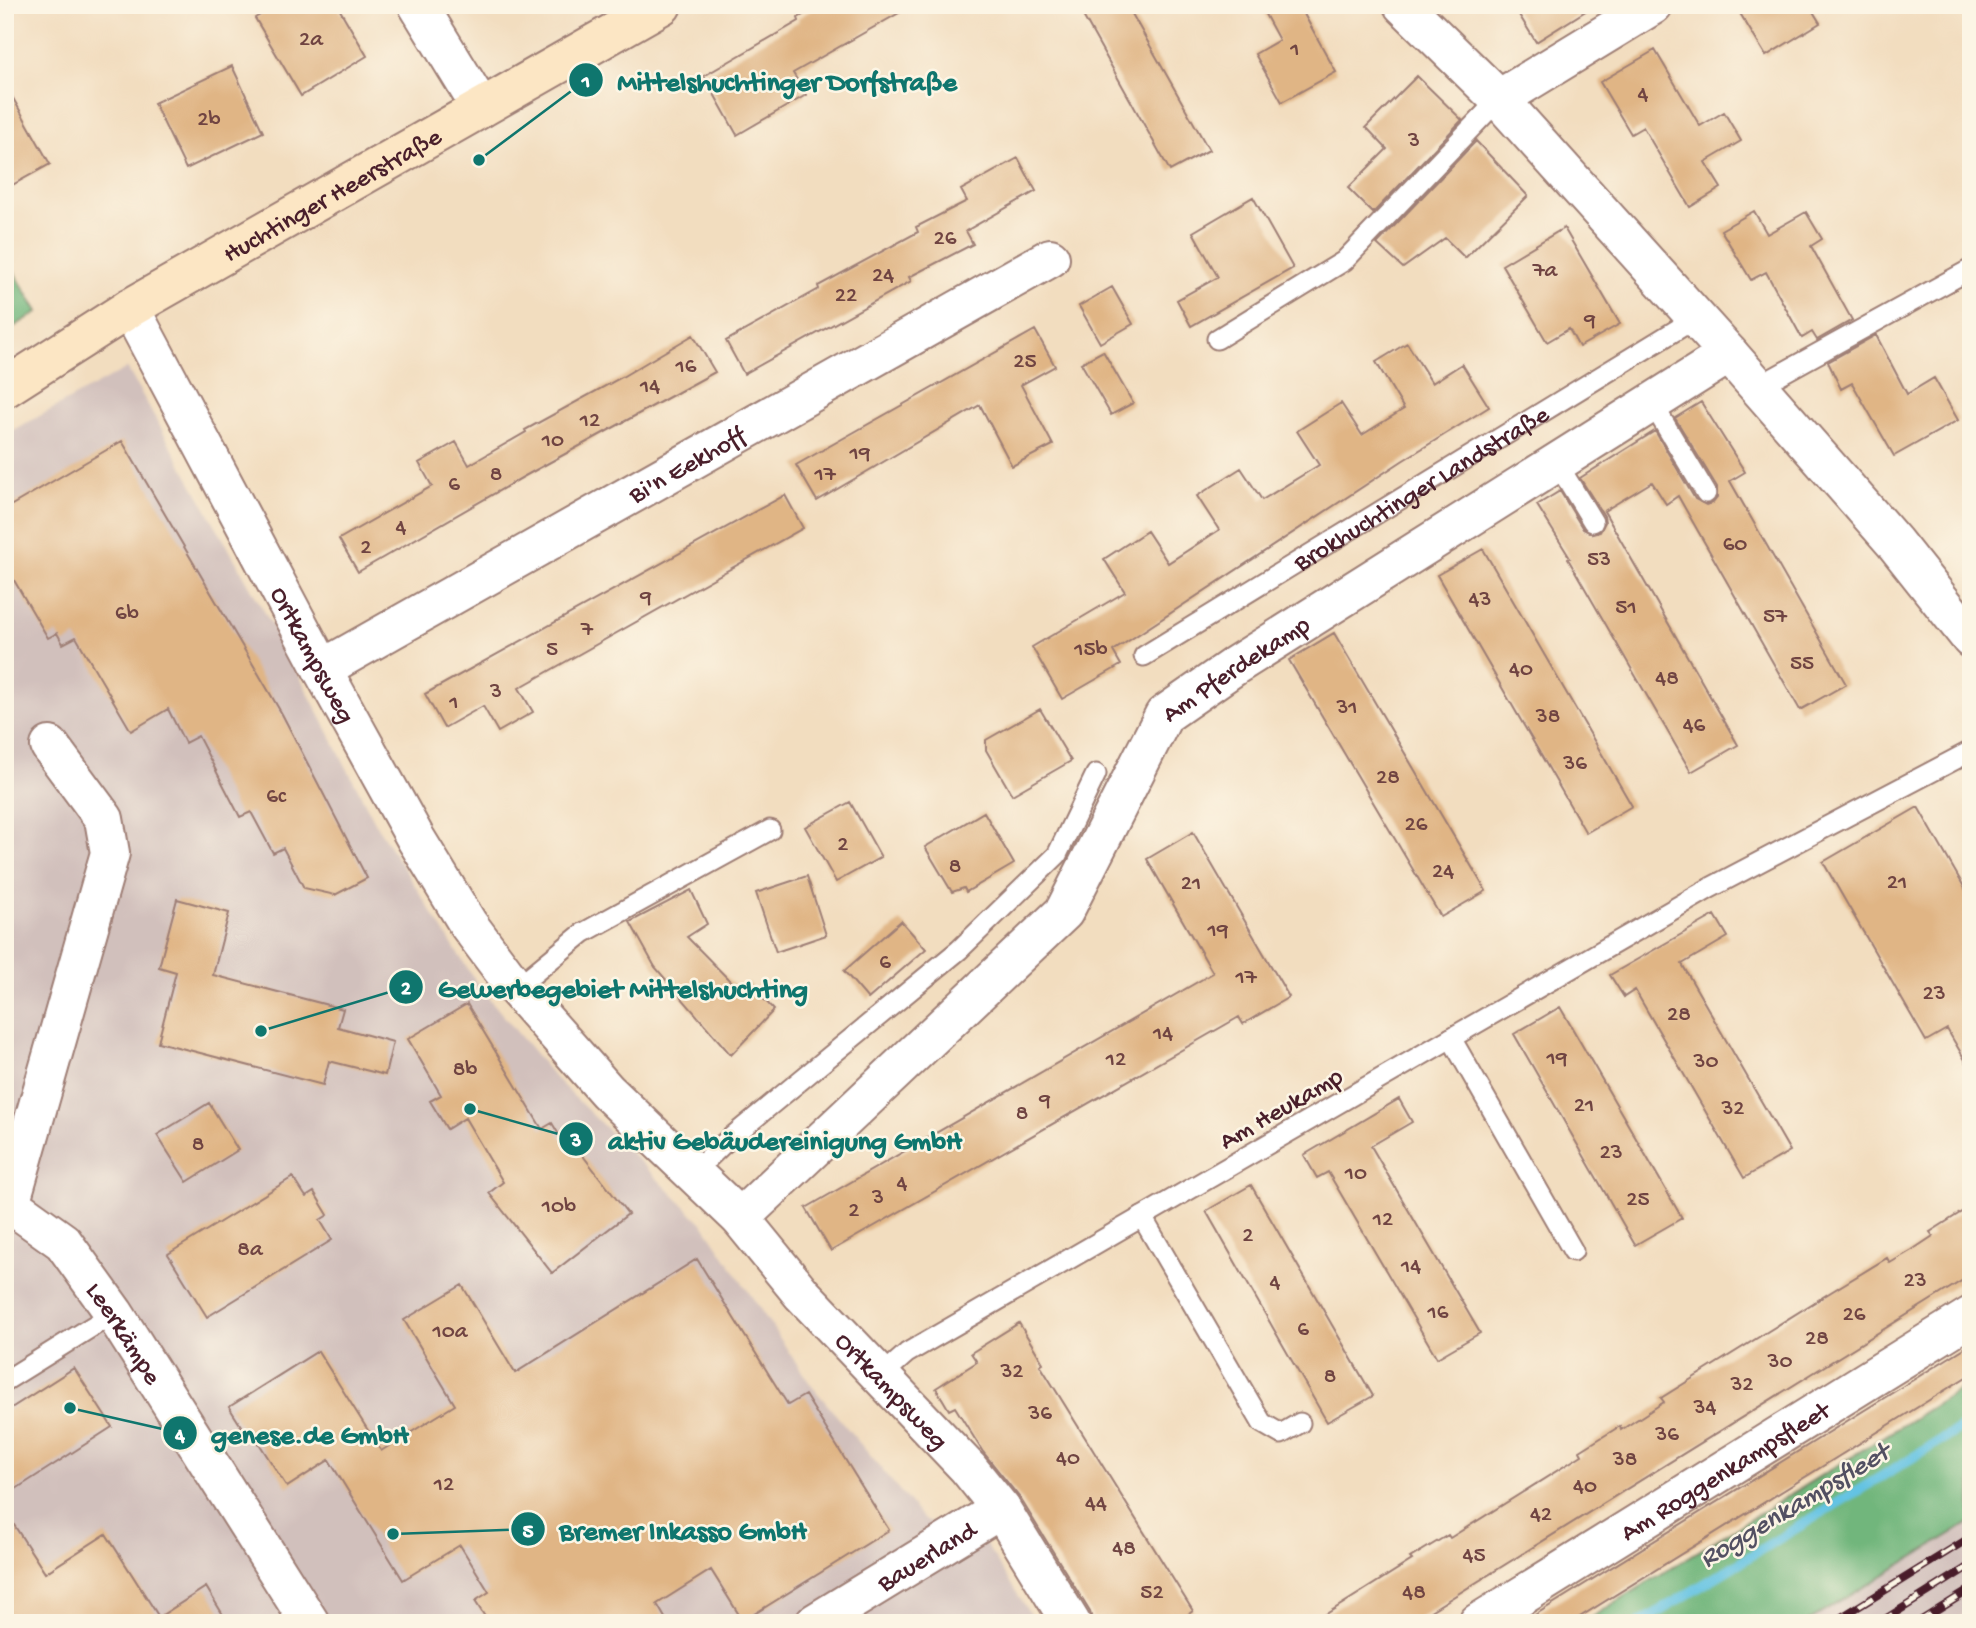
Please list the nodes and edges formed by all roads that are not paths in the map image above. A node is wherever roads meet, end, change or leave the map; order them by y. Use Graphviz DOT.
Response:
graph roads {
  1 [pos="418,5"];
  2 [pos="662,5"];
  3 [pos="1403,5"];
  4 [pos="1653,5"];
  5 [pos="1499,99"];
  6 [pos="481,108"];
  7 [pos="1050,258"];
  8 [pos="1971,269"];
  9 [pos="130,309"];
  10 [pos="1696,318"];
  11 [pos="1217,339"];
  12 [pos="1729,355"];
  13 [pos="1757,387"];
  14 [pos="5,388"];
  15 [pos="1652,403"];
  16 [pos="1557,463"];
  17 [pos="1706,492"];
  18 [pos="1593,522"];
  19 [pos="1971,639"];
  20 [pos="1144,656"];
  21 [pos="323,669"];
  22 [pos="50,746"];
  23 [pos="1971,751"];
  24 [pos="1096,774"];
  25 [pos="770,830"];
  26 [pos="516,988"];
  27 [pos="1451,1038"];
  28 [pos="693,1172"];
  29 [pos="8,1204"];
  30 [pos="1142,1217"];
  31 [pos="740,1218"];
  32 [pos="1573,1251"];
  33 [pos="114,1313"];
  34 [pos="1971,1316"];
  35 [pos="881,1376"];
  36 [pos="5,1381"];
  37 [pos="1300,1423"];
  38 [pos="1000,1509"];
  39 [pos="310,1623"];
  40 [pos="816,1623"];
  41 [pos="1071,1623"];
  42 [pos="1478,1623"];
  1 -- 6 [label="street"];
  2 -- 6 [label="main road, Huchtinger Heerstraße"];
  3 -- 5 [label="street"];
  4 -- 5 [label="street"];
  5 -- 10 [label="street"];
  5 -- 11 [label="lane"];
  6 -- 9 [label="main road, Huchtinger Heerstraße"];
  7 -- 21 [label="street, Bi'n Eekhoff"];
  8 -- 13 [label="lane"];
  9 -- 14 [label="main road, Huchtinger Heerstraße"];
  9 -- 21 [label="street, Ortkampsweg"];
  10 -- 12 [label="street"];
  10 -- 20 [label="lane, Brokhuchtinger Landstraße"];
  12 -- 13 [label="street"];
  12 -- 15 [label="street, Am Pferdekamp"];
  13 -- 19 [label="street"];
  15 -- 16 [label="street, Am Pferdekamp"];
  15 -- 17 [label="lane"];
  16 -- 18 [label="lane"];
  16 -- 31 [label="street, Am Pferdekamp"];
  21 -- 26 [label="street, Ortkampsweg"];
  22 -- 29 [label="street, Leerkämpe"];
  23 -- 27 [label="lane, Am Heukamp"];
  24 -- 28 [label="lane"];
  25 -- 26 [label="lane"];
  26 -- 28 [label="street, Ortkampsweg"];
  27 -- 30 [label="lane, Am Heukamp"];
  27 -- 32 [label="lane"];
  28 -- 31 [label="street, Ortkampsweg"];
  29 -- 33 [label="street, Leerkämpe"];
  30 -- 35 [label="lane, Am Heukamp"];
  30 -- 37 [label="lane"];
  31 -- 35 [label="street, Ortkampsweg"];
  33 -- 36 [label="lane"];
  33 -- 39 [label="street, Leerkämpe"];
  34 -- 42 [label="street, Am Roggenkampsfleet"];
  35 -- 38 [label="street, Ortkampsweg"];
  38 -- 40 [label="street, Bauerland"];
  38 -- 41 [label="street, Ortkampsweg"];
}
